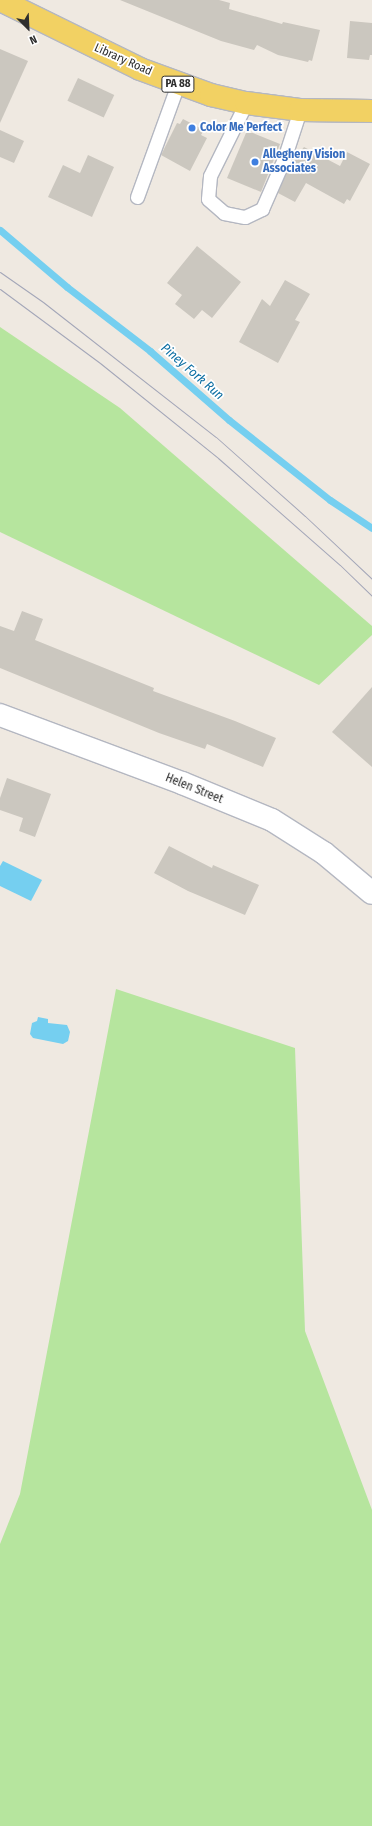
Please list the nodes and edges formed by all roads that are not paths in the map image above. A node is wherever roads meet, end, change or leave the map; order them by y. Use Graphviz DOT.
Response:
graph roads {
  1 [pos="0,0"];
  2 [pos="178,84"];
  3 [pos="246,103"];
  4 [pos="300,110"];
  5 [pos="372,111"];
  6 [pos="137,197"];
  7 [pos="0,715"];
  8 [pos="372,893"];
  1 -- 2 [label="main road, Library Road / PA 88"];
  2 -- 3 [label="main road, Library Road / PA 88"];
  2 -- 6 [label="lane"];
  3 -- 4 [label="main road, Library Road / PA 88"];
  3 -- 4 [label="lane"];
  4 -- 5 [label="main road, Library Road / PA 88"];
  7 -- 8 [label="street, Helen Street"];
}
